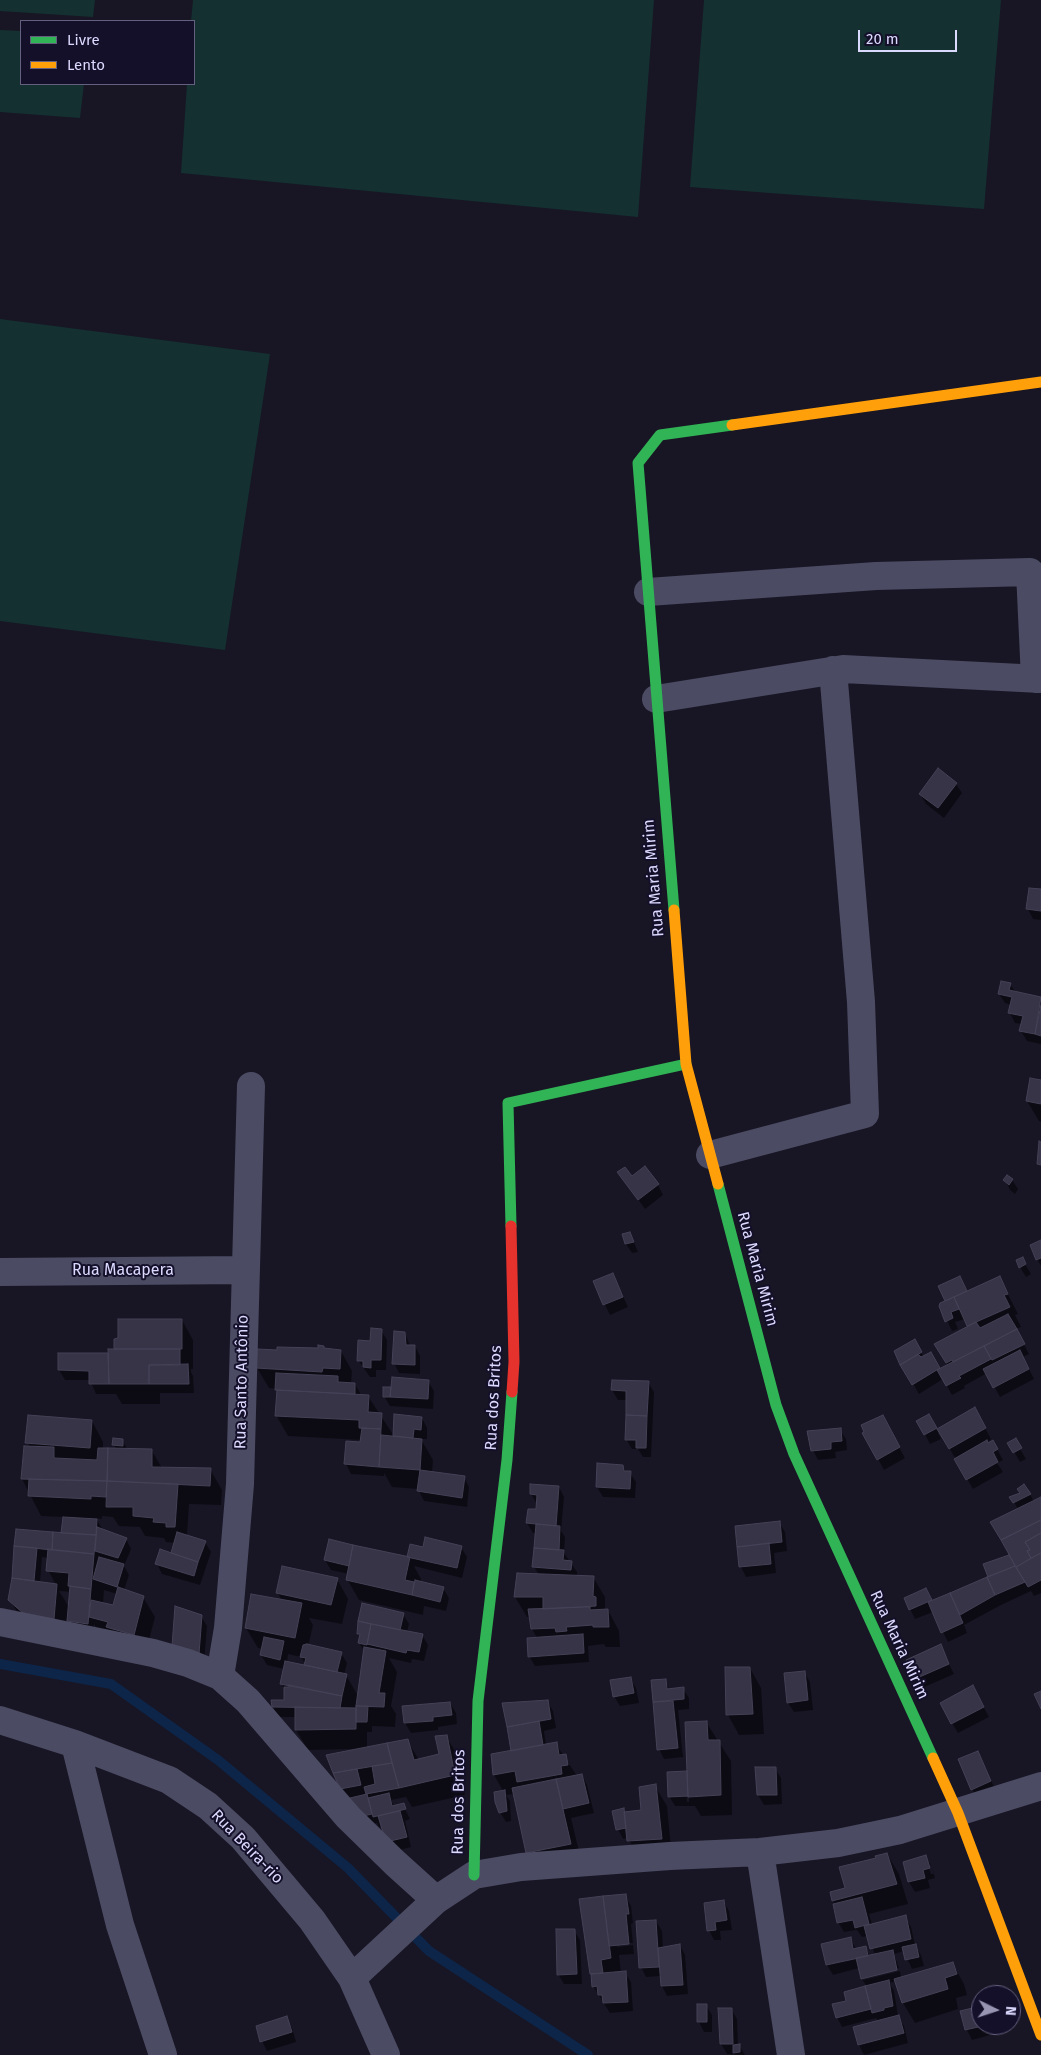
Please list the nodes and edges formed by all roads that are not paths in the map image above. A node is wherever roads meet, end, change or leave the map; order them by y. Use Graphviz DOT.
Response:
graph roads {
  1 [pos="1041,382"];
  2 [pos="648,592"];
  3 [pos="833,670"];
  4 [pos="1038,679"];
  5 [pos="656,699"];
  6 [pos="686,1064"];
  7 [pos="252,1086"];
  8 [pos="710,1155"];
  9 [pos="245,1270"];
  10 [pos="0,1272"];
  11 [pos="0,1622"];
  12 [pos="220,1676"];
  13 [pos="0,1720"];
  14 [pos="75,1744"];
  15 [pos="1041,1786"];
  16 [pos="958,1813"];
  17 [pos="760,1852"];
  18 [pos="474,1875"];
  19 [pos="430,1905"];
  20 [pos="352,1978"];
  21 [pos="1041,2035"];
  22 [pos="163,2055"];
  23 [pos="386,2055"];
  24 [pos="791,2055"];
  1 -- 2 [label="street, Rua Maria Mirim"];
  2 -- 4 [label="street"];
  2 -- 5 [label="street, Rua Maria Mirim"];
  3 -- 4 [label="street"];
  3 -- 5 [label="street"];
  3 -- 8 [label="street"];
  5 -- 6 [label="street, Rua Maria Mirim"];
  6 -- 8 [label="street, Rua Maria Mirim"];
  6 -- 18 [label="street, Rua dos Britos"];
  7 -- 9 [label="street, Rua Santo Antônio"];
  8 -- 16 [label="street, Rua Maria Mirim"];
  9 -- 10 [label="street, Rua Macapera"];
  9 -- 12 [label="street, Rua Santo Antônio"];
  11 -- 12 [label="street"];
  12 -- 19 [label="street"];
  13 -- 14 [label="street, Rua Beira-rio"];
  14 -- 20 [label="street, Rua Beira-rio"];
  14 -- 22 [label="street"];
  15 -- 16 [label="street"];
  16 -- 17 [label="street"];
  16 -- 21 [label="street, Rua Maria Mirim"];
  17 -- 18 [label="street"];
  17 -- 24 [label="street"];
  18 -- 19 [label="street"];
  19 -- 20 [label="street"];
  20 -- 23 [label="street, Rua Beira-rio"];
}
